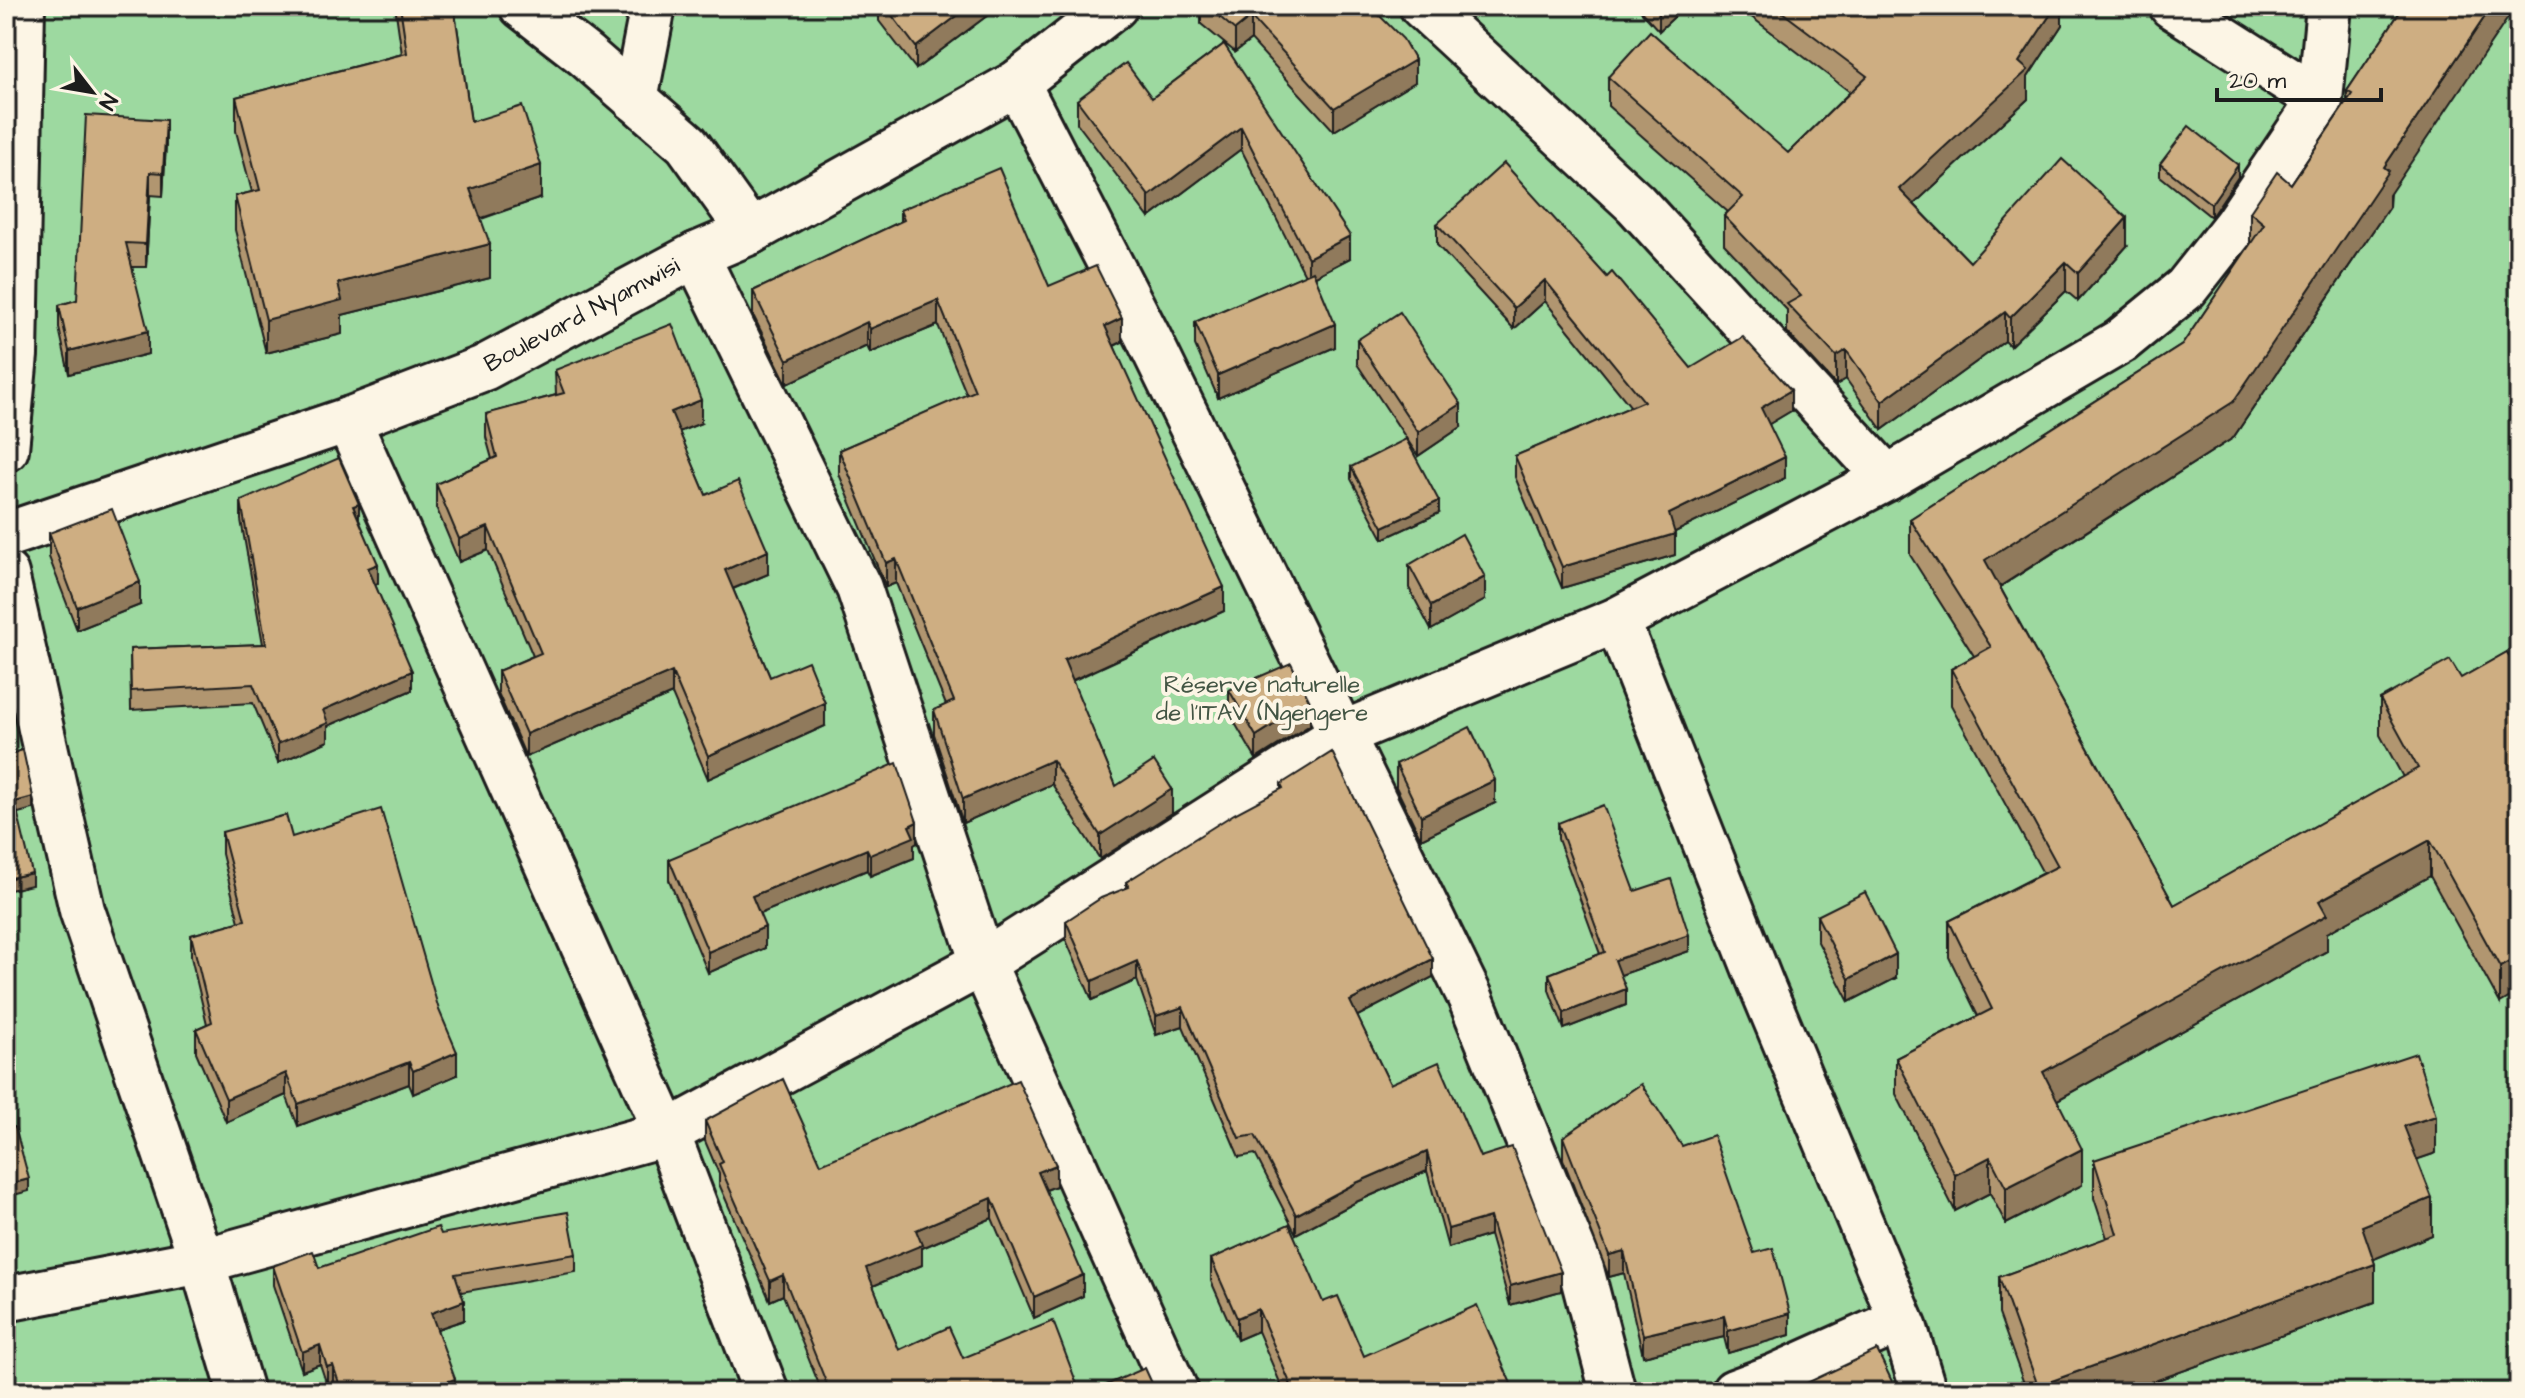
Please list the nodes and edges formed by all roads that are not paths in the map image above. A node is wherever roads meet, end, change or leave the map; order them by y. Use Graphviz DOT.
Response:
graph roads {
  1 [pos="22,6"];
  2 [pos="522,6"];
  3 [pos="653,6"];
  4 [pos="1115,6"];
  5 [pos="1422,6"];
  6 [pos="2172,6"];
  7 [pos="2329,6"];
  8 [pos="1017,83"];
  9 [pos="635,99"];
  10 [pos="2320,100"];
  11 [pos="750,232"];
  12 [pos="696,255"];
  13 [pos="348,420"];
  14 [pos="6,449"];
  15 [pos="1887,478"];
  16 [pos="6,535"];
  17 [pos="6,574"];
  18 [pos="1617,620"];
  19 [pos="1342,734"];
  20 [pos="983,963"];
  21 [pos="667,1133"];
  22 [pos="202,1261"];
  23 [pos="6,1299"];
  24 [pos="1901,1320"];
  25 [pos="241,1392"];
  26 [pos="766,1392"];
  27 [pos="1176,1392"];
  28 [pos="1613,1392"];
  29 [pos="1734,1392"];
  30 [pos="1924,1392"];
  1 -- 14 [label="street"];
  2 -- 9 [label="street"];
  3 -- 9 [label="street"];
  4 -- 8 [label="street, Boulevard Nyamwisi"];
  5 -- 15 [label="street"];
  6 -- 10 [label="street"];
  7 -- 10 [label="street"];
  8 -- 11 [label="street, Boulevard Nyamwisi"];
  8 -- 19 [label="street"];
  9 -- 11 [label="street"];
  10 -- 15 [label="street"];
  11 -- 12 [label="street, Boulevard Nyamwisi"];
  12 -- 13 [label="street, Boulevard Nyamwisi"];
  12 -- 20 [label="street"];
  13 -- 16 [label="street, Boulevard Nyamwisi"];
  13 -- 21 [label="street"];
  15 -- 18 [label="street"];
  17 -- 22 [label="street"];
  18 -- 19 [label="street"];
  18 -- 24 [label="street"];
  19 -- 20 [label="street"];
  19 -- 28 [label="street"];
  20 -- 21 [label="street"];
  20 -- 27 [label="street"];
  21 -- 22 [label="street"];
  21 -- 26 [label="street"];
  22 -- 23 [label="street"];
  22 -- 25 [label="street"];
  24 -- 29 [label="street"];
  24 -- 30 [label="street"];
}
